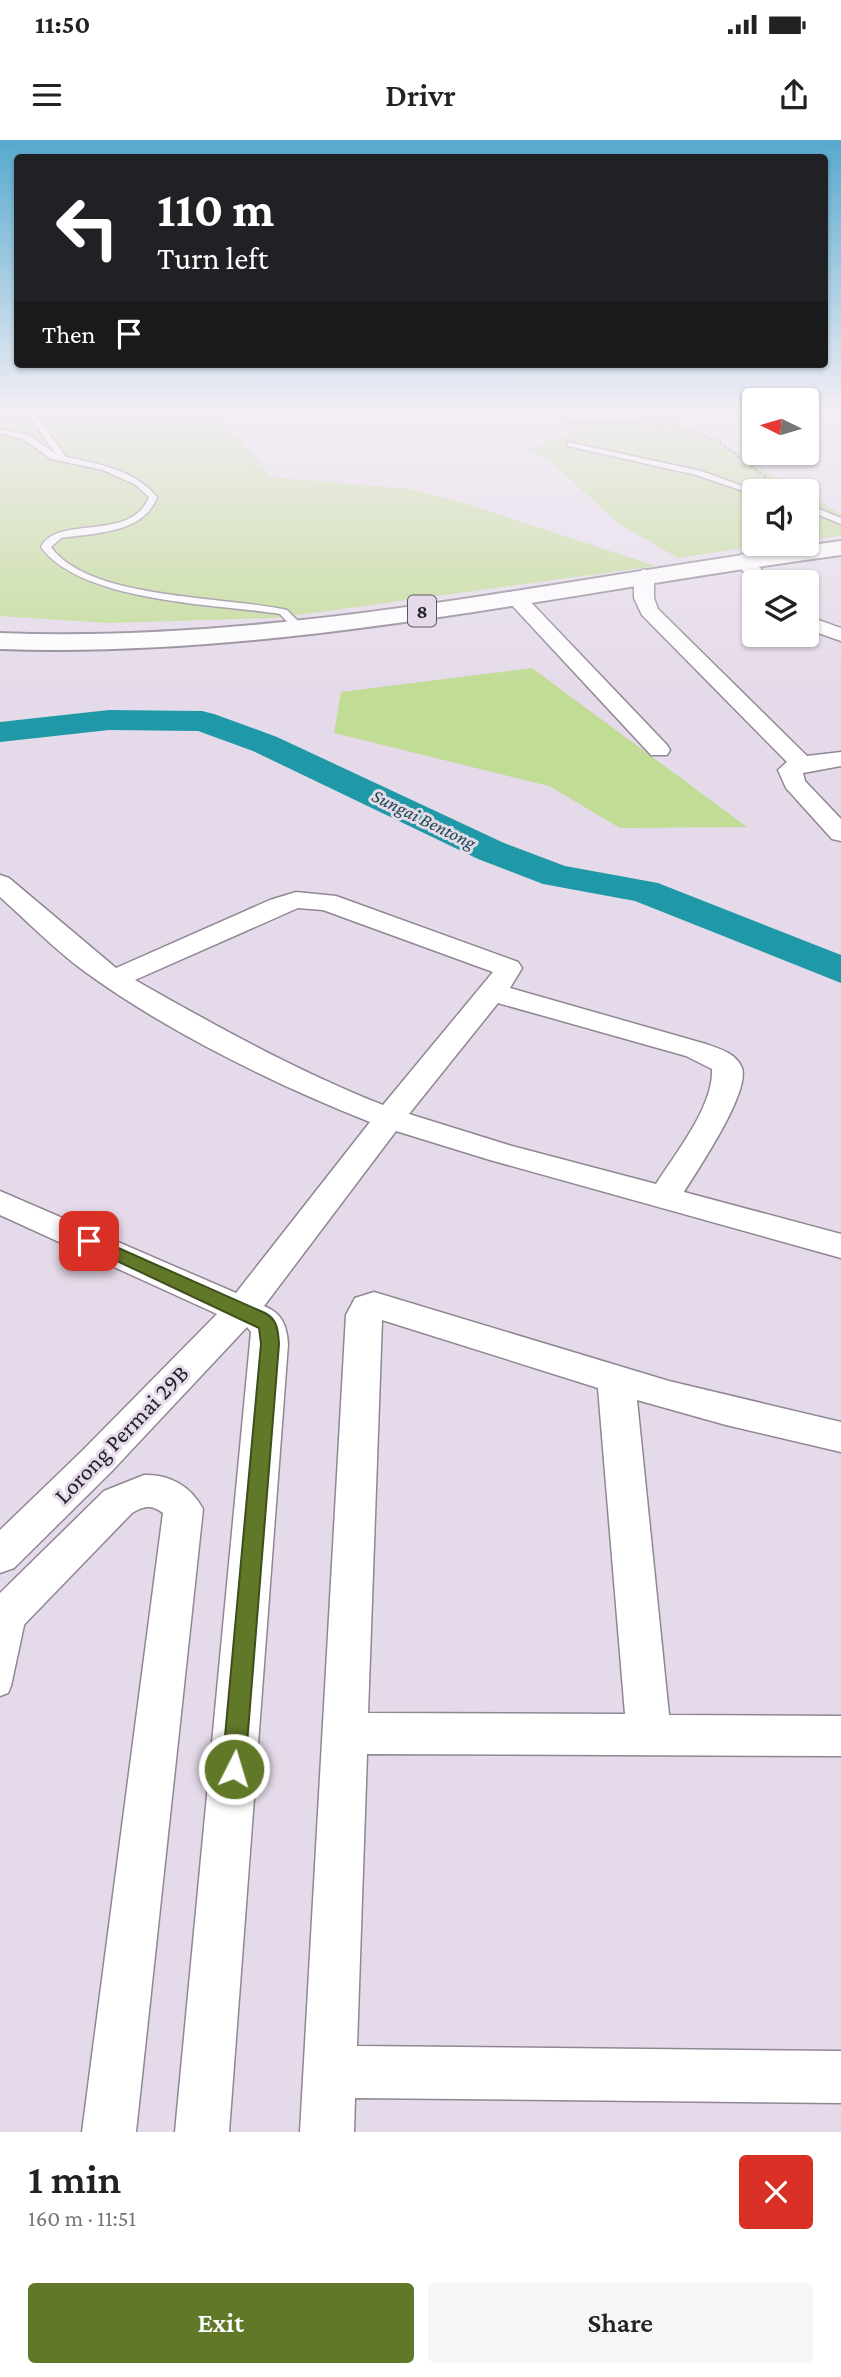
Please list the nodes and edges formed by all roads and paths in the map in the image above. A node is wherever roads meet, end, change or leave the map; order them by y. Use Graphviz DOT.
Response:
graph roads {
  1 [pos="152,502"];
  2 [pos="819,512"];
  3 [pos="841,521"];
  4 [pos="841,548"];
  5 [pos="742,560"];
  6 [pos="752,570"];
  7 [pos="645,575"];
  8 [pos="514,597"];
  9 [pos="298,627"];
  10 [pos="819,627"];
  11 [pos="841,635"];
  12 [pos="0,641"];
  13 [pos="659,750"];
  14 [pos="841,759"];
  15 [pos="802,764"];
  16 [pos="841,834"];
  17 [pos="0,883"];
  18 [pos="114,979"];
  19 [pos="492,992"];
  20 [pos="388,1118"];
  21 [pos="664,1197"];
  22 [pos="0,1202"];
  23 [pos="841,1246"];
  24 [pos="241,1311"];
  25 [pos="616,1380"];
  26 [pos="841,1437"];
  27 [pos="0,1556"];
  28 [pos="9,1611"];
  29 [pos="0,1686"];
  30 [pos="345,1733"];
  31 [pos="649,1735"];
  32 [pos="841,1737"];
  33 [pos="330,2072"];
  34 [pos="841,2077"];
  35 [pos="110,2132"];
  36 [pos="202,2132"];
  37 [pos="327,2132"];
  1 -- 9 [label="lane"];
  2 -- 3 [label="lane"];
  4 -- 5 [label="main road, 8"];
  5 -- 6 [label="street"];
  5 -- 7 [label="main road, 8"];
  7 -- 8 [label="main road, 8"];
  7 -- 15 [label="street"];
  8 -- 9 [label="main road, 8"];
  8 -- 13 [label="street"];
  9 -- 12 [label="main road, 8"];
  10 -- 11 [label="street"];
  14 -- 15 [label="street"];
  15 -- 16 [label="street"];
  17 -- 18 [label="street"];
  18 -- 19 [label="street, Lorong Permai 29B"];
  18 -- 20 [label="street"];
  19 -- 20 [label="street, Lorong Permai 29B"];
  19 -- 21 [label="street"];
  20 -- 21 [label="street"];
  20 -- 24 [label="street, Lorong Permai 29B"];
  21 -- 23 [label="street"];
  22 -- 24 [label="street"];
  24 -- 27 [label="street, Lorong Permai 29B"];
  24 -- 36 [label="street"];
  25 -- 26 [label="street"];
  25 -- 30 [label="street"];
  25 -- 31 [label="street"];
  28 -- 29 [label="lane"];
  28 -- 35 [label="street"];
  30 -- 31 [label="street"];
  30 -- 33 [label="street"];
  31 -- 32 [label="street"];
  33 -- 34 [label="street"];
  33 -- 37 [label="street"];
}
